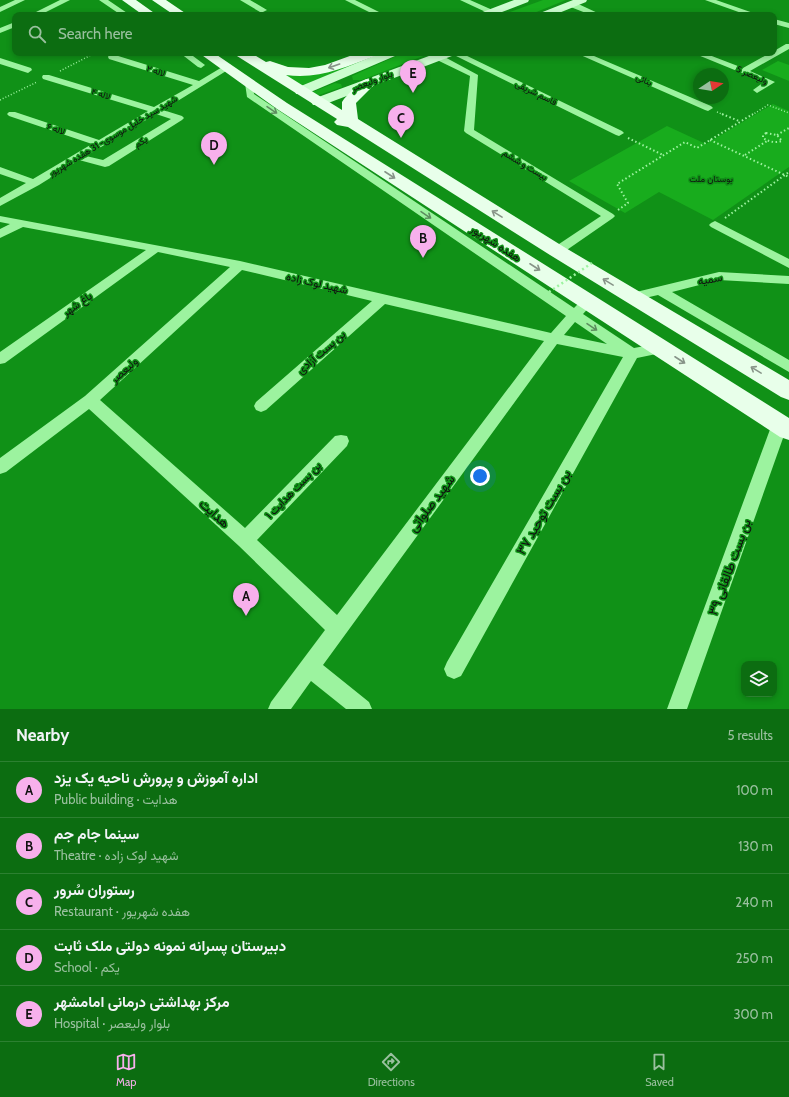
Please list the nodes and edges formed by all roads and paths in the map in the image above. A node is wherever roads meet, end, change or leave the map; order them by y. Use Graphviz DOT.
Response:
graph roads {
  1 [pos="21,0"];
  2 [pos="66,0"];
  3 [pos="103,0"];
  4 [pos="128,0"];
  5 [pos="158,0"];
  6 [pos="244,0"];
  7 [pos="349,0"];
  8 [pos="464,0"];
  9 [pos="524,0"];
  10 [pos="582,0"];
  11 [pos="709,0"];
  12 [pos="571,4"];
  13 [pos="0,10"];
  14 [pos="263,10"];
  15 [pos="40,12"];
  16 [pos="121,12"];
  17 [pos="146,12"];
  18 [pos="177,12"];
  19 [pos="375,12"];
  20 [pos="486,12"];
  21 [pos="491,12"];
  22 [pos="551,12"];
  23 [pos="591,12"];
  24 [pos="746,12"];
  25 [pos="777,22"];
  26 [pos="12,25"];
  27 [pos="789,26"];
  28 [pos="0,31"];
  29 [pos="789,46"];
  30 [pos="777,53"];
  31 [pos="361,56"];
  32 [pos="384,56"];
  33 [pos="440,56"];
  34 [pos="445,56"];
  35 [pos="460,56"];
  36 [pos="587,56"];
  37 [pos="705,56"];
  38 [pos="771,56"];
  39 [pos="112,57"];
  40 [pos="250,58"];
  41 [pos="203,59"];
  42 [pos="0,61"];
  43 [pos="28,70"];
  44 [pos="488,70"];
  45 [pos="744,71"];
  46 [pos="345,73"];
  47 [pos="474,75"];
  48 [pos="238,76"];
  49 [pos="46,77"];
  50 [pos="200,84"];
  51 [pos="365,84"];
  52 [pos="757,90"];
  53 [pos="300,96"];
  54 [pos="318,102"];
  55 [pos="708,108"];
  56 [pos="156,110"];
  57 [pos="789,113"];
  58 [pos="12,114"];
  59 [pos="739,121"];
  60 [pos="351,122"];
  61 [pos="789,128"];
  62 [pos="619,133"];
  63 [pos="325,134"];
  64 [pos="777,135"];
  65 [pos="710,139"];
  66 [pos="767,141"];
  67 [pos="100,144"];
  68 [pos="343,151"];
  69 [pos="663,155"];
  70 [pos="744,156"];
  71 [pos="78,157"];
  72 [pos="0,170"];
  73 [pos="789,172"];
  74 [pos="785,175"];
  75 [pos="789,177"];
  76 [pos="35,183"];
  77 [pos="0,203"];
  78 [pos="609,216"];
  79 [pos="0,219"];
  80 [pos="21,223"];
  81 [pos="715,225"];
  82 [pos="0,234"];
  83 [pos="155,249"];
  84 [pos="557,251"];
  85 [pos="592,263"];
  86 [pos="789,264"];
  87 [pos="240,265"];
  88 [pos="789,280"];
  89 [pos="659,290"];
  90 [pos="549,292"];
  91 [pos="632,297"];
  92 [pos="382,299"];
  93 [pos="588,302"];
  94 [pos="574,315"];
  95 [pos="553,339"];
  96 [pos="661,348"];
  97 [pos="632,354"];
  98 [pos="0,359"];
  99 [pos="789,367"];
  100 [pos="789,390"];
  101 [pos="90,400"];
  102 [pos="261,406"];
  103 [pos="784,427"];
  104 [pos="341,441"];
  105 [pos="0,467"];
  106 [pos="245,540"];
  107 [pos="338,628"];
  108 [pos="309,667"];
  109 [pos="454,669"];
  110 [pos="278,709"];
  111 [pos="362,709"];
  112 [pos="677,709"];
  1 -- 13 [label="street"];
  2 -- 15 [label="street"];
  3 -- 16 [label="street"];
  4 -- 17 [label="main road"];
  5 -- 18 [label="main road"];
  6 -- 14 [label="street"];
  7 -- 19 [label="street"];
  8 -- 20 [label="street"];
  9 -- 21 [label="main road"];
  10 -- 12 [label="main road"];
  11 -- 24 [label="street"];
  12 -- 22 [label="main road"];
  12 -- 23 [label="street"];
  25 -- 27 [label="street"];
  26 -- 28 [label="street"];
  29 -- 30 [label="street"];
  31 -- 40 [label="main road, one-way"];
  32 -- 46 [label="main road, بلوار ولیعصر"];
  33 -- 51 [label="main road, بلوار ولیعصر"];
  34 -- 47 [label="street"];
  35 -- 44 [label="street, قاسم شریفی"];
  36 -- 55 [label="street, بنائی"];
  37 -- 45 [label="street, ولیعصر 5"];
  38 -- 45 [label="street"];
  39 -- 50 [label="street, لاله ۲"];
  40 -- 48 [label="main road"];
  40 -- 53 [label="main road"];
  41 -- 48 [label="main road, هفده شهریور"];
  42 -- 43 [label="street"];
  44 -- 47 [label="street"];
  44 -- 62 [label="street, قاسم شریفی"];
  45 -- 52 [label="street, ولیعصر 5"];
  46 -- 51 [label="main road"];
  46 -- 53 [label="main road, بلوار ولیعصر"];
  47 -- 78 [label="street, بیست و ششم"];
  48 -- 50 [label="street, شهید سید خلیل موسوی- 31 هفده شهریور"];
  48 -- 53 [label="main road"];
  48 -- 63 [label="main road, هفده شهریور"];
  48 -- 68 [label="street, one-way"];
  49 -- 56 [label="street, لاله ۴"];
  50 -- 56 [label="street, شهید سید خلیل موسوی- 31 هفده شهریور"];
  51 -- 54 [label="main road, بلوار ولیعصر"];
  51 -- 60 [label="main road"];
  53 -- 54 [label="main road"];
  53 -- 63 [label="main road"];
  54 -- 60 [label="main road"];
  55 -- 59 [label="path"];
  56 -- 67 [label="street, شهید سید خلیل موسوی- 31 هفده شهریور"];
  56 -- 71 [label="street, یکم"];
  57 -- 59 [label="path"];
  58 -- 67 [label="street, لاله ۶"];
  59 -- 65 [label="path"];
  60 -- 63 [label="main road"];
  84 -- 60 [label="main road, one-way"];
  61 -- 64 [label="path"];
  62 -- 69 [label="path"];
  63 -- 68 [label="main road, هفده شهریور"];
  64 -- 66 [label="path"];
  64 -- 66 [label="path"];
  65 -- 69 [label="path"];
  65 -- 70 [label="path"];
  66 -- 70 [label="path"];
  67 -- 71 [label="street, شهید سید خلیل موسوی- 31 هفده شهریور"];
  68 -- 93 [label="main road, هفده شهریور, one-way"];
  68 -- 94 [label="street, one-way"];
  69 -- 78 [label="path"];
  70 -- 74 [label="path"];
  71 -- 76 [label="street, شهید سید خلیل موسوی- 31 هفده شهریور"];
  72 -- 76 [label="street"];
  73 -- 74 [label="path"];
  74 -- 75 [label="path"];
  74 -- 81 [label="path"];
  76 -- 77 [label="street, شهید سید خلیل موسوی- 31 هفده شهریور"];
  78 -- 84 [label="street"];
  79 -- 80 [label="street, شهید لوک زاده"];
  80 -- 82 [label="street"];
  80 -- 83 [label="street, شهید لوک زاده"];
  81 -- 86 [label="street"];
  83 -- 87 [label="street, شهید لوک زاده"];
  83 -- 98 [label="street, باغ شهر"];
  91 -- 84 [label="main road, one-way"];
  85 -- 90 [label="path, bridge"];
  87 -- 92 [label="street, شهید لوک زاده"];
  87 -- 101 [label="street, ولیعصر"];
  88 -- 89 [label="street, سمیه"];
  89 -- 91 [label="street, سمیه"];
  89 -- 99 [label="street"];
  100 -- 91 [label="main road, one-way"];
  92 -- 95 [label="street, شهید لوک زاده"];
  92 -- 102 [label="street, بن بست آزادی"];
  93 -- 94 [label="street, شهید صلواتی"];
  93 -- 96 [label="main road, هفده شهریور"];
  94 -- 95 [label="street, شهید صلواتی"];
  94 -- 97 [label="street, one-way"];
  95 -- 97 [label="street, شهید لوک زاده"];
  95 -- 107 [label="street, شهید صلواتی"];
  96 -- 97 [label="street"];
  96 -- 103 [label="main road, هفده شهریور, one-way"];
  97 -- 109 [label="street, بن بست توحید ۳۷"];
  101 -- 105 [label="street, ولیعصر"];
  101 -- 106 [label="street, هدایت"];
  103 -- 112 [label="street, بن‌ بست طالقانی ۳۹"];
  104 -- 106 [label="street, بن بست هدایت ۱"];
  106 -- 107 [label="street, هدایت"];
  107 -- 108 [label="street, شهید صلواتی"];
  108 -- 110 [label="street, شهید صلواتی"];
  108 -- 111 [label="street"];
}
